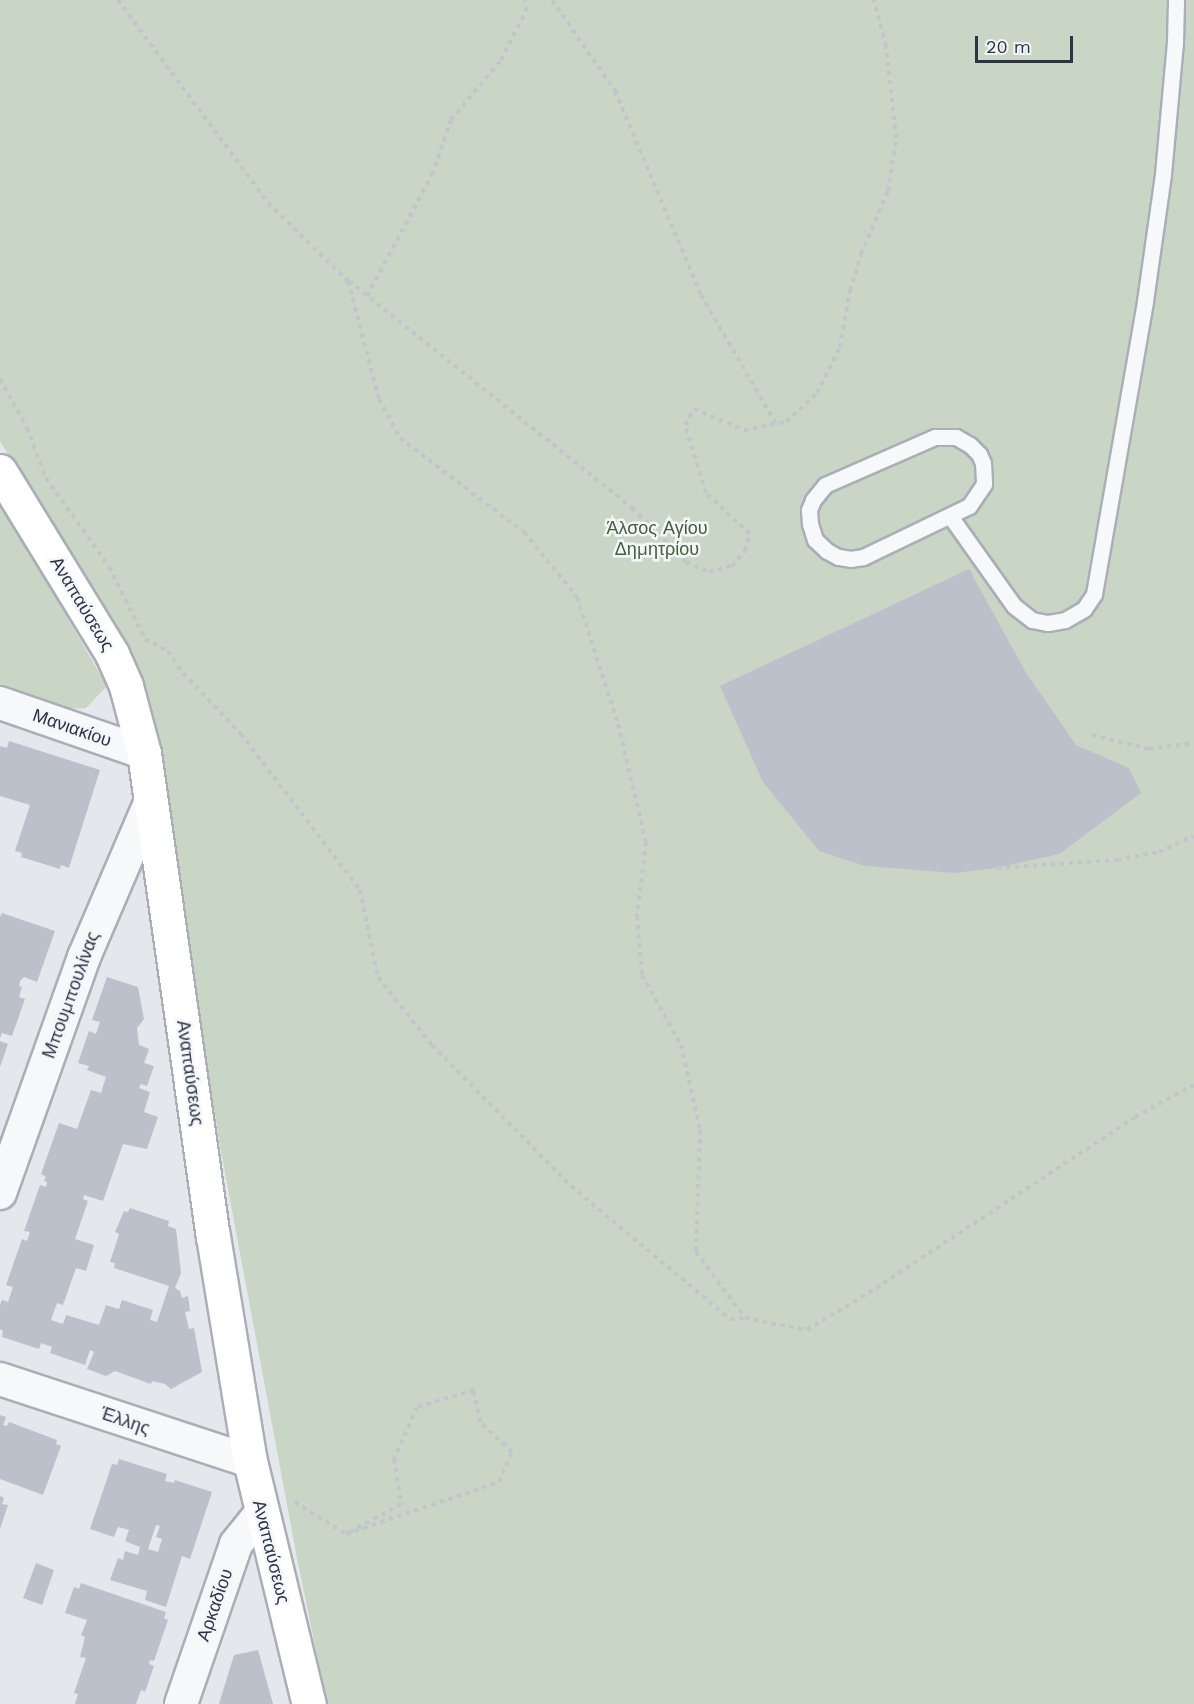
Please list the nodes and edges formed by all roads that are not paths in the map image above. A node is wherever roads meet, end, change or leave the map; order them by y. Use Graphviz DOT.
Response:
graph roads {
  1 [pos="1176,0"];
  2 [pos="0,471"];
  3 [pos="950,516"];
  4 [pos="0,703"];
  5 [pos="144,753"];
  6 [pos="151,801"];
  7 [pos="0,1193"];
  8 [pos="0,1379"];
  9 [pos="250,1461"];
  10 [pos="274,1504"];
  11 [pos="181,1704"];
  12 [pos="309,1704"];
  1 -- 3 [label="lane"];
  2 -- 5 [label="street, Αναπαύσεως"];
  3 -- 3 [label="lane"];
  4 -- 5 [label="street, Μανιακίου"];
  5 -- 6 [label="street, Αναπαύσεως"];
  6 -- 7 [label="street, Μπουμπουλίνας"];
  6 -- 9 [label="street, Αναπαύσεως"];
  8 -- 9 [label="street, Έλλης"];
  9 -- 10 [label="street, Αναπαύσεως"];
  10 -- 11 [label="street, Αρκαδίου"];
  10 -- 12 [label="street, Αναπαύσεως"];
}
